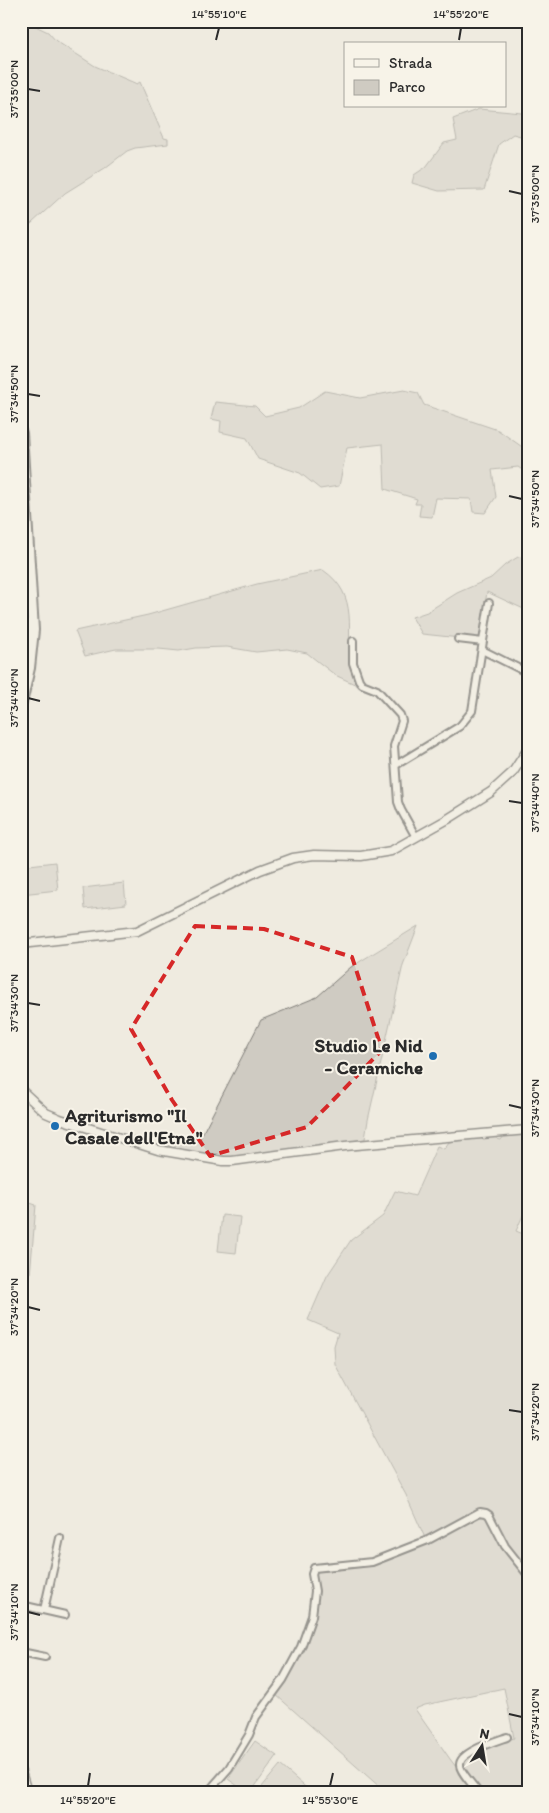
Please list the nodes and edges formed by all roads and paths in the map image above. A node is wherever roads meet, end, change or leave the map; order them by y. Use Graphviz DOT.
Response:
graph roads {
  1 [pos="21,433"];
  2 [pos="489,603"];
  3 [pos="458,639"];
  4 [pos="353,641"];
  5 [pos="483,642"];
  6 [pos="482,650"];
  7 [pos="528,673"];
  8 [pos="21,703"];
  9 [pos="528,749"];
  10 [pos="525,758"];
  11 [pos="396,765"];
  12 [pos="416,838"];
  13 [pos="21,944"];
  14 [pos="21,1090"];
  15 [pos="528,1130"];
  16 [pos="60,1538"];
  17 [pos="528,1576"];
  18 [pos="21,1605"];
  19 [pos="44,1610"];
  20 [pos="65,1614"];
  21 [pos="21,1652"];
  22 [pos="45,1657"];
  23 [pos="507,1738"];
  24 [pos="21,1772"];
  25 [pos="28,1792"];
  26 [pos="208,1792"];
  27 [pos="478,1792"];
  1 -- 8 [label="main road"];
  2 -- 5 [label="street"];
  3 -- 5 [label="street"];
  4 -- 11 [label="street"];
  5 -- 6 [label="street"];
  6 -- 7 [label="street"];
  6 -- 11 [label="street"];
  9 -- 10 [label="street"];
  10 -- 12 [label="street"];
  11 -- 12 [label="street"];
  12 -- 13 [label="street"];
  14 -- 15 [label="street"];
  16 -- 19 [label="street"];
  17 -- 26 [label="street"];
  18 -- 19 [label="street"];
  19 -- 20 [label="street"];
  21 -- 22 [label="street"];
  23 -- 27 [label="street"];
  24 -- 25 [label="street"];
}
